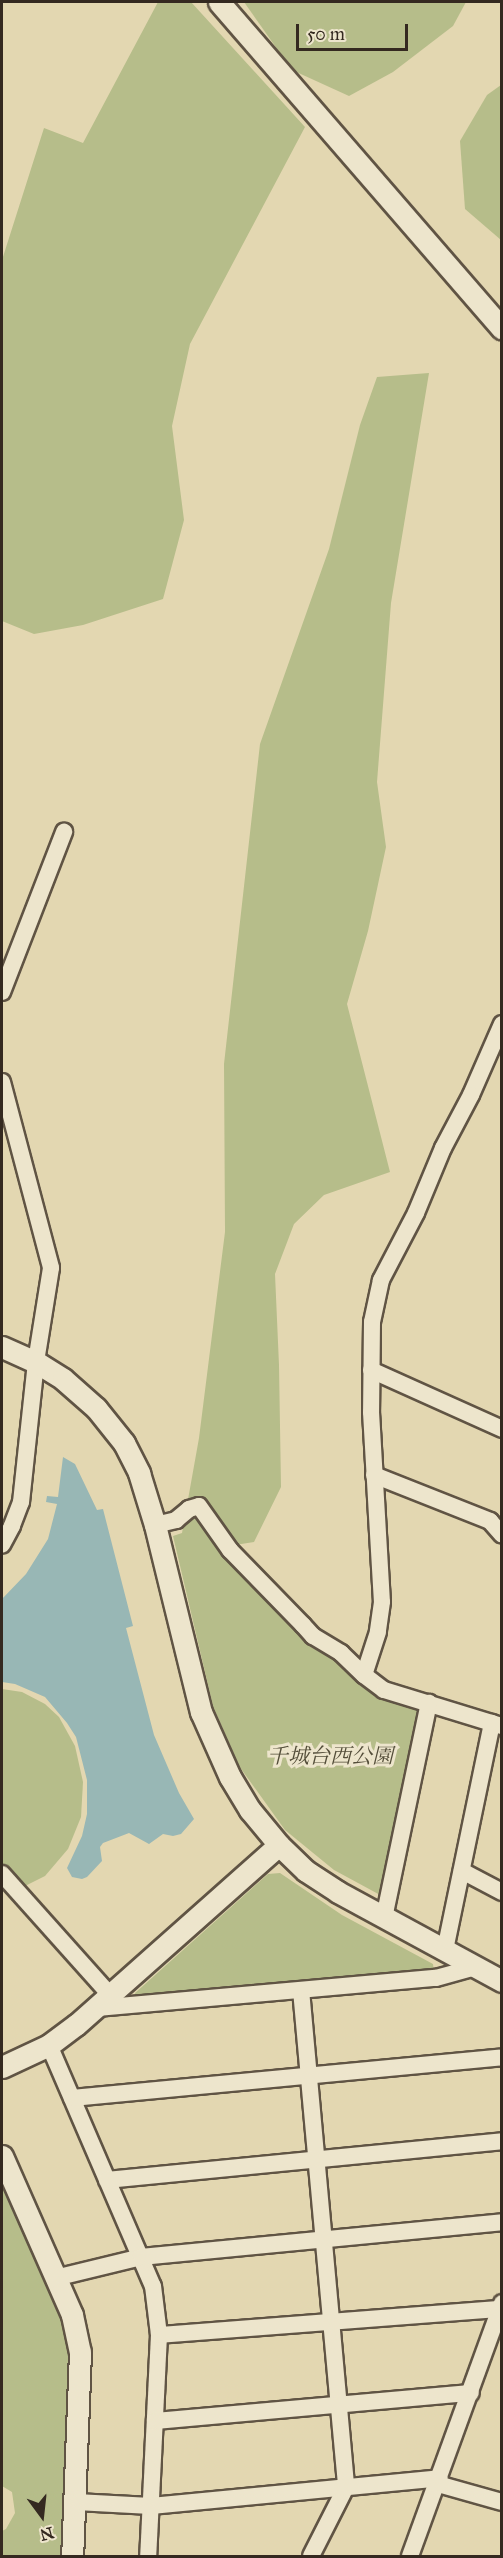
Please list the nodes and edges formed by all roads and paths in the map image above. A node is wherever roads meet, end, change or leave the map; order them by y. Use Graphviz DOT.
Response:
graph roads {
  1 [pos="219,2"];
  2 [pos="501,330"];
  3 [pos="64,832"];
  4 [pos="2,992"];
  5 [pos="501,1024"];
  6 [pos="2,1082"];
  7 [pos="2,1347"];
  8 [pos="36,1362"];
  9 [pos="372,1370"];
  10 [pos="501,1429"];
  11 [pos="375,1475"];
  12 [pos="155,1525"];
  13 [pos="501,1535"];
  14 [pos="2,1545"];
  15 [pos="364,1675"];
  16 [pos="429,1703"];
  17 [pos="497,1724"];
  18 [pos="279,1845"];
  19 [pos="462,1871"];
  20 [pos="2,1874"];
  21 [pos="501,1893"];
  22 [pos="384,1917"];
  23 [pos="446,1950"];
  24 [pos="476,1967"];
  25 [pos="501,1981"];
  26 [pos="301,1990"];
  27 [pos="104,2002"];
  28 [pos="49,2044"];
  29 [pos="501,2057"];
  30 [pos="2,2067"];
  31 [pos="308,2075"];
  32 [pos="72,2098"];
  33 [pos="501,2141"];
  34 [pos="2,2156"];
  35 [pos="316,2158"];
  36 [pos="108,2180"];
  37 [pos="501,2222"];
  38 [pos="323,2239"];
  39 [pos="141,2257"];
  40 [pos="55,2278"];
  41 [pos="501,2306"];
  42 [pos="331,2322"];
  43 [pos="159,2336"];
  44 [pos="471,2393"];
  45 [pos="339,2405"];
  46 [pos="155,2421"];
  47 [pos="439,2481"];
  48 [pos="346,2487"];
  49 [pos="76,2502"];
  50 [pos="501,2502"];
  51 [pos="151,2506"];
  52 [pos="72,2556"];
  53 [pos="148,2556"];
  54 [pos="311,2556"];
  55 [pos="410,2556"];
  1 -- 2 [label="street"];
  3 -- 4 [label="street"];
  5 -- 9 [label="street"];
  6 -- 8 [label="street"];
  7 -- 8 [label="street"];
  8 -- 12 [label="street"];
  8 -- 14 [label="street"];
  9 -- 10 [label="street"];
  9 -- 11 [label="street"];
  11 -- 13 [label="street"];
  11 -- 15 [label="street"];
  12 -- 15 [label="street"];
  12 -- 18 [label="street"];
  15 -- 16 [label="street"];
  16 -- 17 [label="street"];
  16 -- 22 [label="street"];
  17 -- 19 [label="street"];
  18 -- 22 [label="street"];
  18 -- 27 [label="street"];
  19 -- 21 [label="street"];
  19 -- 23 [label="street"];
  20 -- 27 [label="street"];
  22 -- 23 [label="street"];
  23 -- 24 [label="street"];
  24 -- 25 [label="street"];
  24 -- 26 [label="street"];
  26 -- 27 [label="street"];
  26 -- 31 [label="street"];
  27 -- 28 [label="street"];
  28 -- 30 [label="street"];
  28 -- 32 [label="street"];
  29 -- 31 [label="street"];
  31 -- 32 [label="street"];
  31 -- 35 [label="street"];
  32 -- 36 [label="street"];
  33 -- 35 [label="street"];
  34 -- 40 [label="street"];
  35 -- 36 [label="street"];
  35 -- 38 [label="street"];
  36 -- 39 [label="street"];
  37 -- 38 [label="street"];
  38 -- 39 [label="street"];
  38 -- 42 [label="street"];
  39 -- 40 [label="street"];
  39 -- 43 [label="street"];
  40 -- 49 [label="street"];
  41 -- 42 [label="street"];
  41 -- 44 [label="street"];
  42 -- 43 [label="street"];
  42 -- 45 [label="street"];
  43 -- 46 [label="street"];
  44 -- 45 [label="street"];
  44 -- 47 [label="street"];
  45 -- 46 [label="street"];
  45 -- 48 [label="street"];
  46 -- 51 [label="street"];
  47 -- 48 [label="street"];
  47 -- 50 [label="street"];
  47 -- 55 [label="street"];
  48 -- 51 [label="street"];
  48 -- 54 [label="street"];
  49 -- 51 [label="street"];
  49 -- 52 [label="street"];
  51 -- 53 [label="street"];
}
